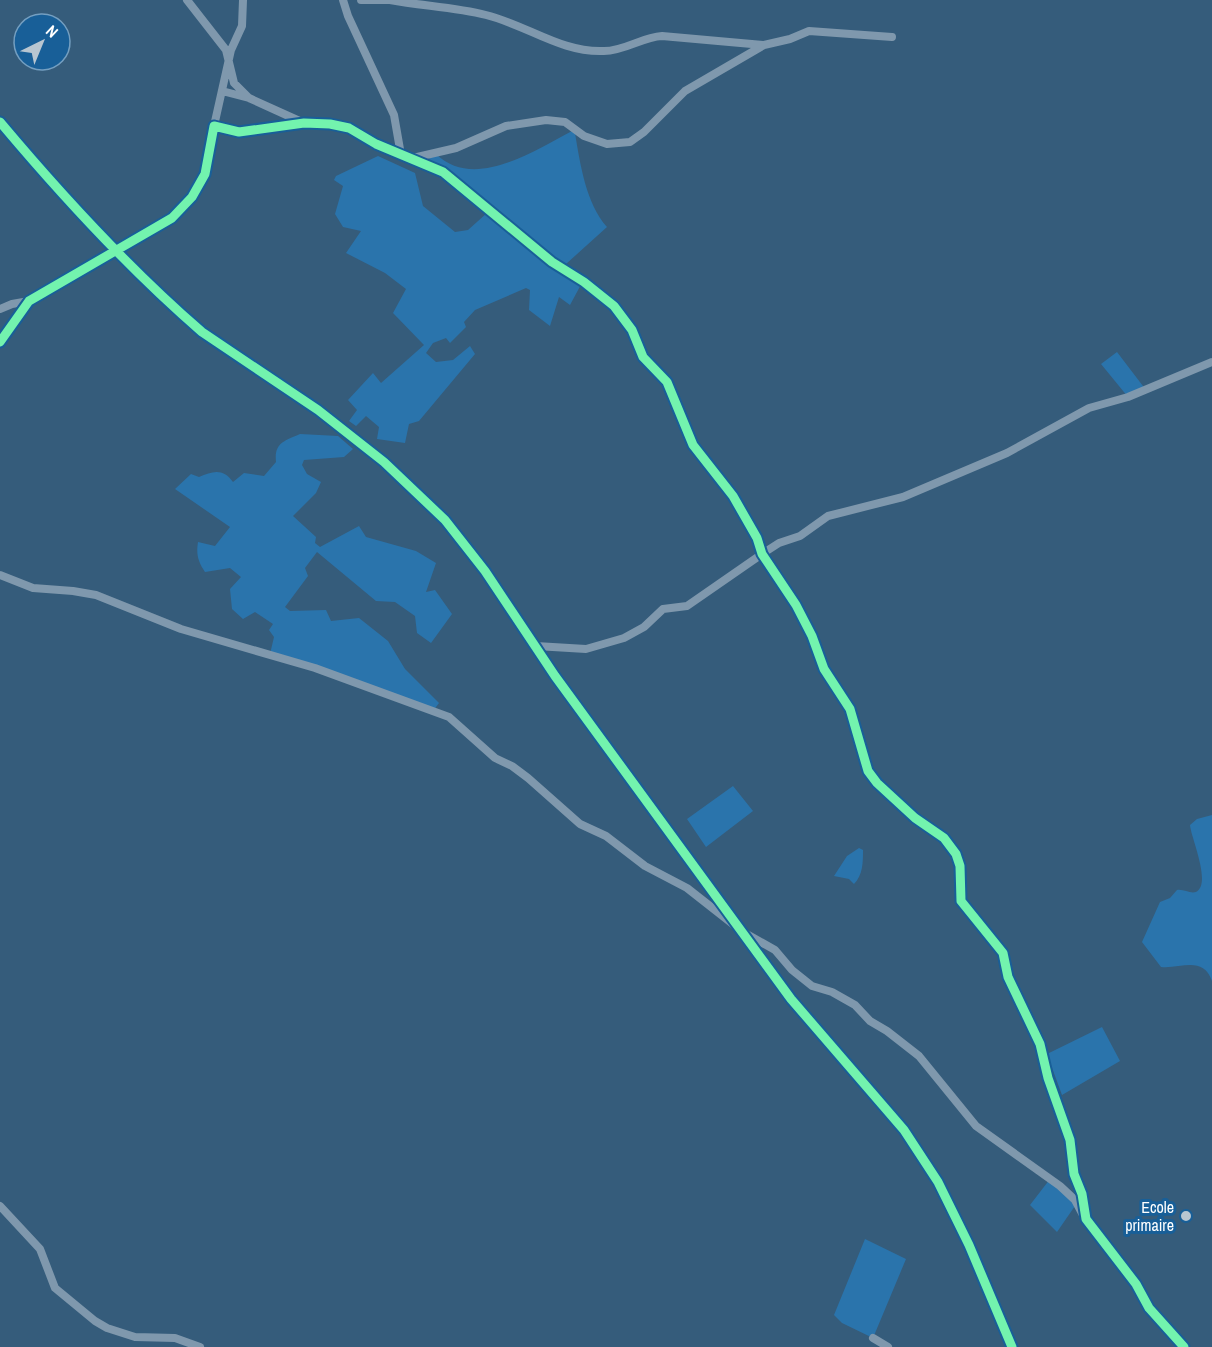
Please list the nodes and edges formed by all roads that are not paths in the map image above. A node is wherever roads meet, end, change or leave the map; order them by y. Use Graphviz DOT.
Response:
graph roads {
  1 [pos="187,0"];
  2 [pos="243,0"];
  3 [pos="343,0"];
  4 [pos="361,0"];
  5 [pos="374,0"];
  6 [pos="388,0"];
  7 [pos="892,37"];
  8 [pos="764,45"];
  9 [pos="229,56"];
  10 [pos="222,91"];
  11 [pos="249,98"];
  12 [pos="0,122"];
  13 [pos="304,123"];
  14 [pos="214,126"];
  15 [pos="401,154"];
  16 [pos="412,158"];
  17 [pos="114,252"];
  18 [pos="29,301"];
  19 [pos="0,309"];
  20 [pos="0,342"];
  21 [pos="1212,362"];
  22 [pos="762,554"];
  23 [pos="0,575"];
  24 [pos="536,645"];
  25 [pos="743,932"];
  26 [pos="0,1206"];
  27 [pos="1086,1219"];
  28 [pos="873,1338"];
  29 [pos="200,1347"];
  30 [pos="888,1347"];
  31 [pos="1012,1347"];
  32 [pos="1184,1347"];
  1 -- 9 [label="street"];
  2 -- 9 [label="street"];
  3 -- 15 [label="street"];
  4 -- 5 [label="street"];
  5 -- 6 [label="street"];
  6 -- 8 [label="street"];
  7 -- 8 [label="street"];
  8 -- 16 [label="street"];
  9 -- 10 [label="street"];
  9 -- 11 [label="street"];
  10 -- 11 [label="street"];
  10 -- 14 [label="street"];
  11 -- 13 [label="street"];
  12 -- 17 [label="street"];
  13 -- 14 [label="street"];
  13 -- 15 [label="street"];
  14 -- 17 [label="street"];
  15 -- 16 [label="street"];
  16 -- 22 [label="street"];
  17 -- 18 [label="street"];
  17 -- 24 [label="street"];
  18 -- 19 [label="street"];
  18 -- 20 [label="street"];
  21 -- 22 [label="street"];
  22 -- 24 [label="street"];
  22 -- 27 [label="street"];
  23 -- 25 [label="street"];
  24 -- 25 [label="street"];
  25 -- 27 [label="street"];
  25 -- 31 [label="street"];
  26 -- 29 [label="street"];
  27 -- 32 [label="street"];
  28 -- 30 [label="street"];
}
